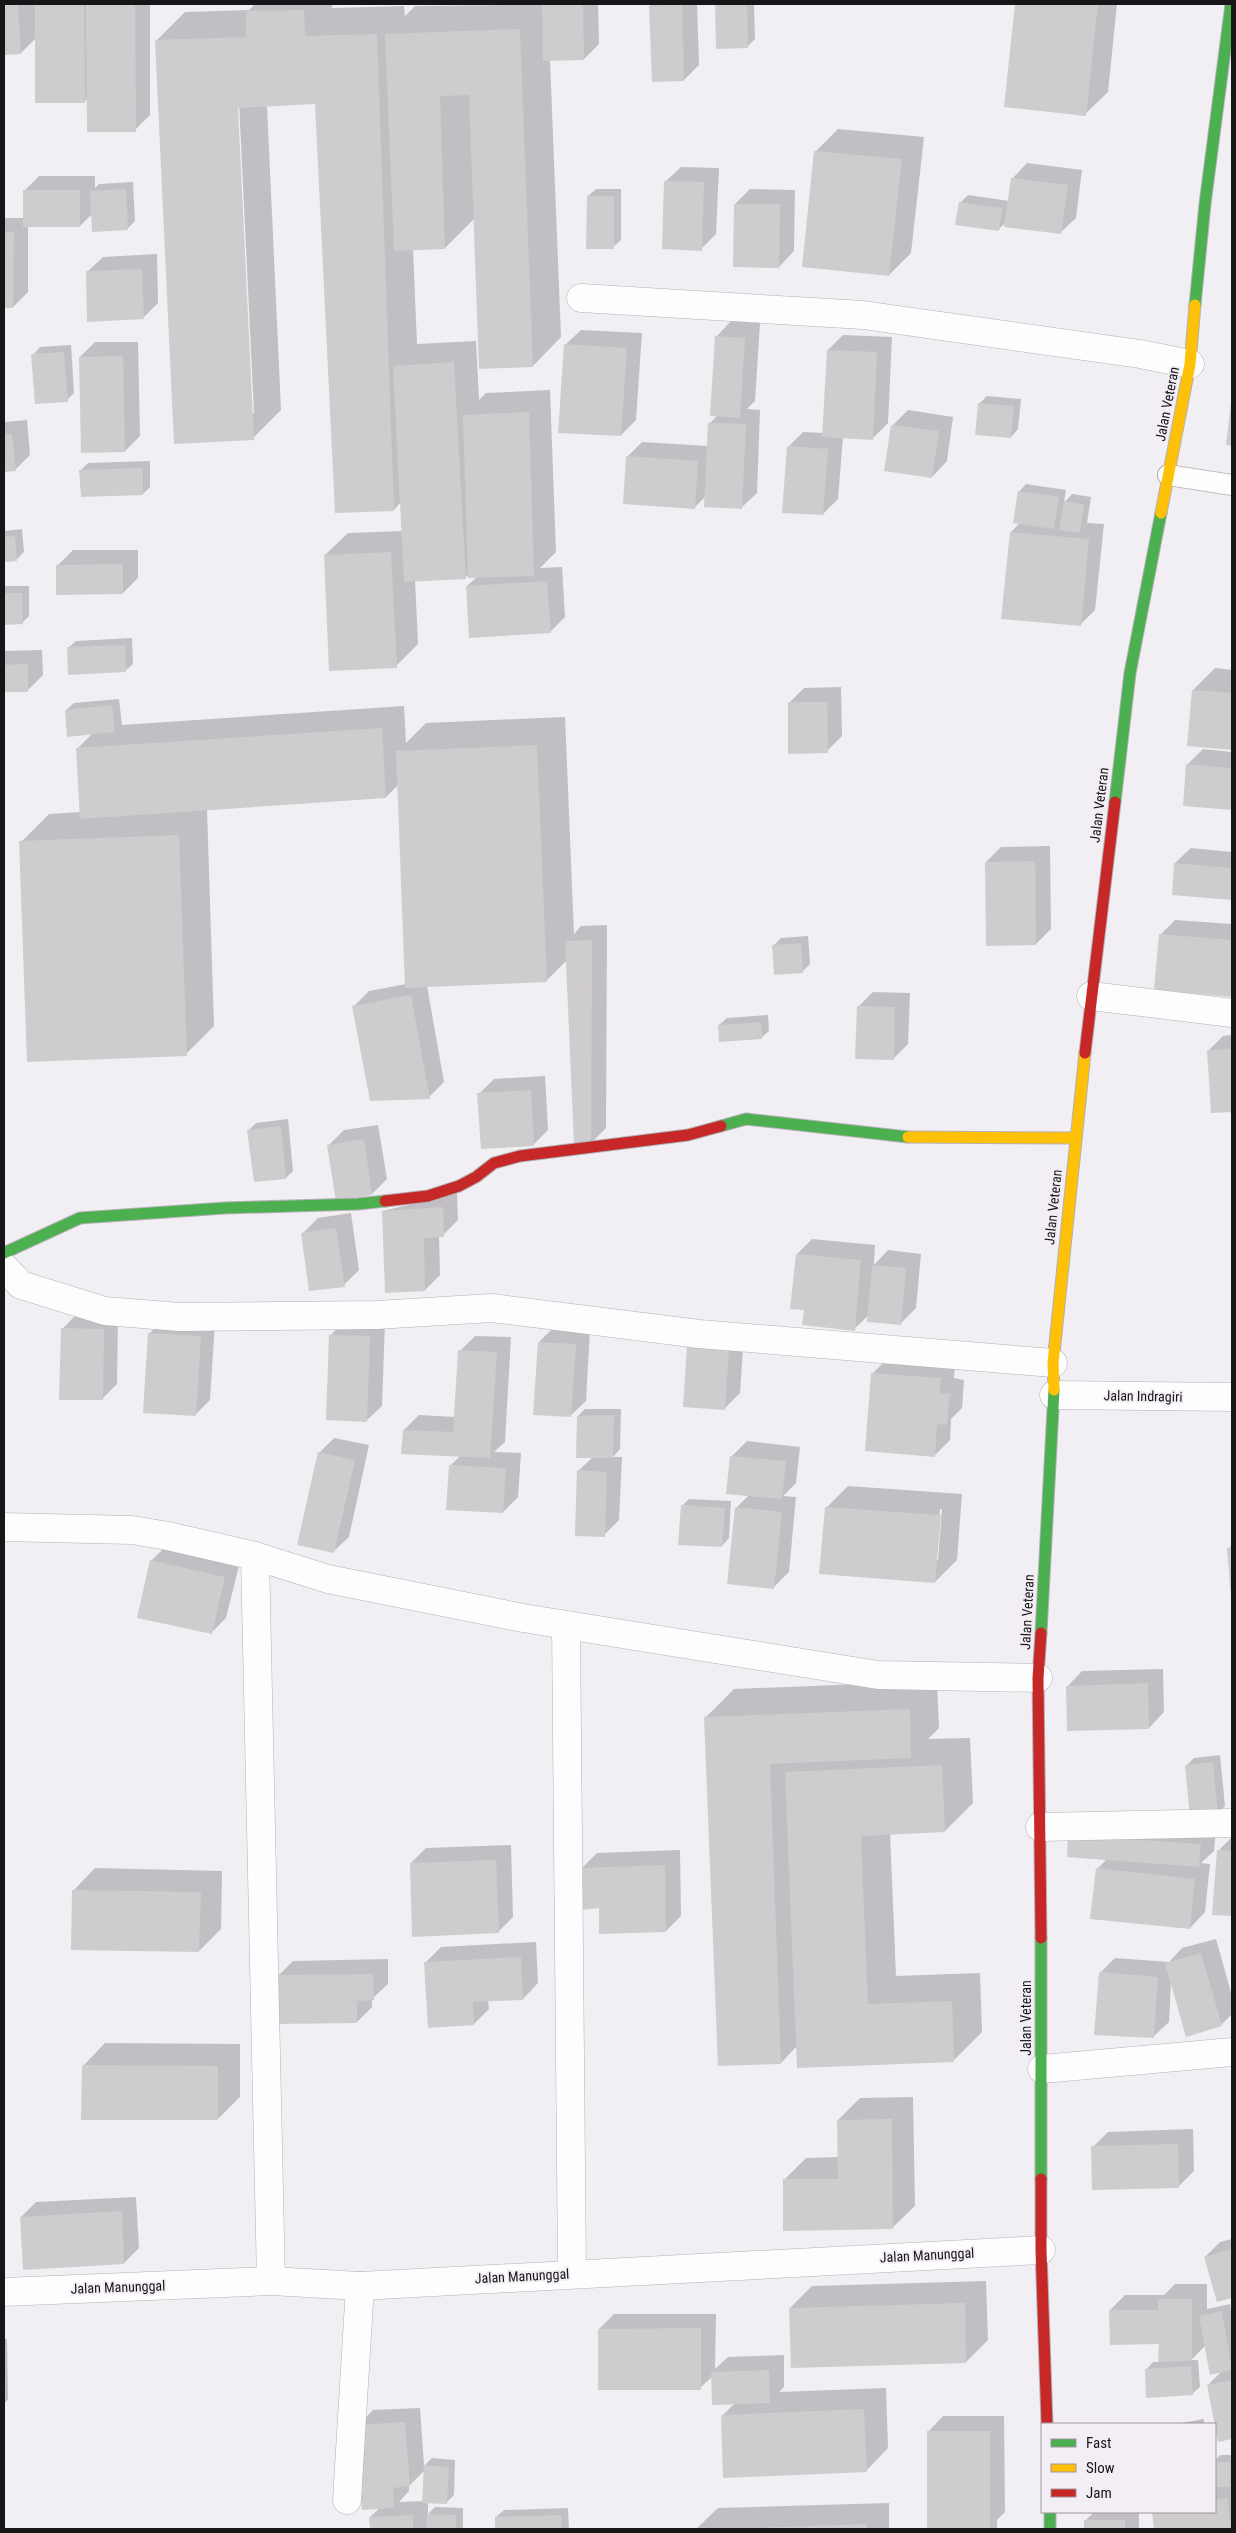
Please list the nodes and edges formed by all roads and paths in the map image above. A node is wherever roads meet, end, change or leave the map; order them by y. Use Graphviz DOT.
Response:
graph roads {
  1 [pos="1231,4"];
  2 [pos="581,298"];
  3 [pos="1190,364"];
  4 [pos="1168,475"];
  5 [pos="1232,485"];
  6 [pos="1091,996"];
  7 [pos="1232,1014"];
  8 [pos="1075,1138"];
  9 [pos="4,1253"];
  10 [pos="4,1267"];
  11 [pos="1053,1363"];
  12 [pos="1054,1395"];
  13 [pos="1232,1398"];
  14 [pos="4,1527"];
  15 [pos="255,1556"];
  16 [pos="566,1625"];
  17 [pos="1038,1678"];
  18 [pos="1232,1823"];
  19 [pos="1040,1827"];
  20 [pos="1232,2052"];
  21 [pos="1042,2069"];
  22 [pos="1041,2250"];
  23 [pos="572,2273"];
  24 [pos="271,2281"];
  25 [pos="360,2286"];
  26 [pos="4,2292"];
  27 [pos="1047,2423"];
  28 [pos="347,2500"];
  29 [pos="1050,2513"];
  30 [pos="1050,2529"];
  1 -- 3 [label="street, Jalan Veteran"];
  2 -- 3 [label="street"];
  3 -- 4 [label="street, Jalan Veteran"];
  4 -- 5 [label="lane"];
  4 -- 6 [label="street, Jalan Veteran"];
  6 -- 7 [label="street"];
  6 -- 8 [label="street, Jalan Veteran"];
  8 -- 9 [label="street"];
  8 -- 11 [label="street, Jalan Veteran"];
  10 -- 11 [label="street"];
  11 -- 12 [label="street, Jalan Veteran"];
  12 -- 13 [label="street, Jalan Indragiri"];
  12 -- 17 [label="street, Jalan Veteran"];
  14 -- 15 [label="street"];
  15 -- 16 [label="street"];
  15 -- 24 [label="street"];
  16 -- 17 [label="street"];
  16 -- 23 [label="street"];
  17 -- 19 [label="street, Jalan Veteran"];
  18 -- 19 [label="street"];
  19 -- 21 [label="street, Jalan Veteran"];
  20 -- 21 [label="street"];
  21 -- 22 [label="street, Jalan Veteran"];
  22 -- 23 [label="street, Jalan Manunggal"];
  22 -- 27 [label="street, Jalan Veteran"];
  23 -- 25 [label="street, Jalan Manunggal"];
  24 -- 25 [label="street, Jalan Manunggal"];
  24 -- 26 [label="street, Jalan Manunggal"];
  25 -- 28 [label="street"];
  29 -- 30 [label="street"];
}
